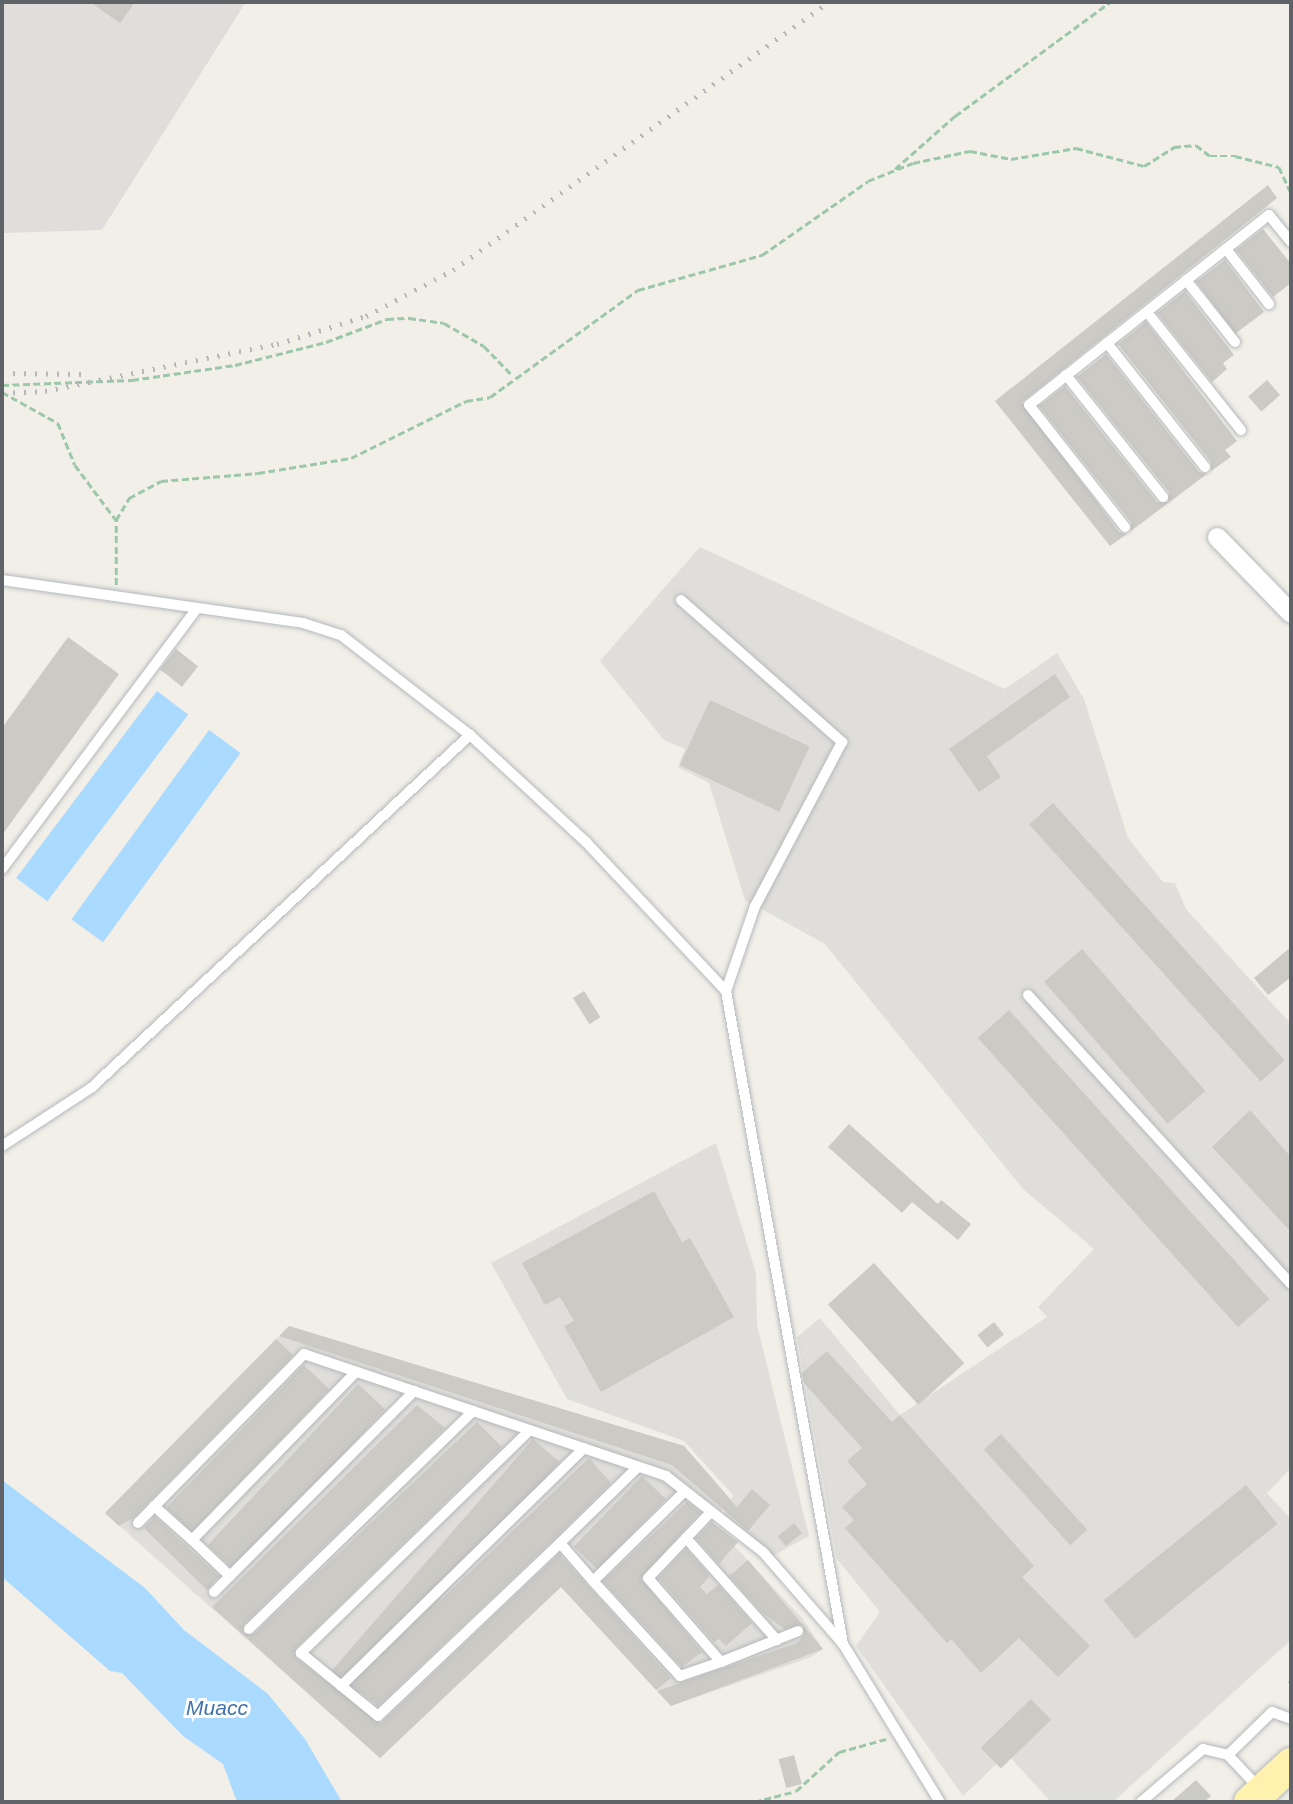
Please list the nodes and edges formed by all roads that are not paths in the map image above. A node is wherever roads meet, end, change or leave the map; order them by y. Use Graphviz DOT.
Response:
graph roads {
  1 [pos="1291,242"];
  2 [pos="1226,249"];
  3 [pos="1186,280"];
  4 [pos="1269,304"];
  5 [pos="1147,312"];
  6 [pos="1235,342"];
  7 [pos="1107,343"];
  8 [pos="1066,375"];
  9 [pos="1241,430"];
  10 [pos="1205,467"];
  11 [pos="1163,497"];
  12 [pos="1125,527"];
  13 [pos="1217,537"];
  14 [pos="2,580"];
  15 [pos="681,600"];
  16 [pos="195,611"];
  17 [pos="1291,613"];
  18 [pos="470,735"];
  19 [pos="2,869"];
  20 [pos="726,991"];
  21 [pos="1028,995"];
  22 [pos="2,1146"];
  23 [pos="1291,1284"];
  24 [pos="356,1372"];
  25 [pos="414,1391"];
  26 [pos="473,1412"];
  27 [pos="530,1430"];
  28 [pos="584,1448"];
  29 [pos="638,1467"];
  30 [pos="684,1492"];
  31 [pos="155,1506"];
  32 [pos="710,1513"];
  33 [pos="138,1523"];
  34 [pos="686,1538"];
  35 [pos="191,1540"];
  36 [pos="560,1544"];
  37 [pos="230,1576"];
  38 [pos="593,1581"];
  39 [pos="214,1592"];
  40 [pos="248,1629"];
  41 [pos="798,1631"];
  42 [pos="777,1640"];
  43 [pos="843,1644"];
  44 [pos="721,1662"];
  45 [pos="341,1686"];
  46 [pos="1291,1719"];
  47 [pos="1228,1755"];
  48 [pos="1291,1765"];
  49 [pos="1256,1797"];
  50 [pos="940,1802"];
  51 [pos="1141,1802"];
  1 -- 2 [label="lane"];
  2 -- 3 [label="lane"];
  2 -- 4 [label="lane"];
  3 -- 5 [label="lane"];
  3 -- 6 [label="lane"];
  5 -- 7 [label="lane"];
  5 -- 9 [label="lane"];
  7 -- 8 [label="lane"];
  7 -- 10 [label="lane"];
  8 -- 11 [label="lane"];
  8 -- 12 [label="lane"];
  13 -- 17 [label="street"];
  14 -- 16 [label="lane"];
  15 -- 20 [label="lane"];
  16 -- 18 [label="lane"];
  16 -- 19 [label="lane"];
  18 -- 20 [label="lane"];
  18 -- 22 [label="lane"];
  20 -- 43 [label="lane"];
  21 -- 23 [label="lane"];
  24 -- 25 [label="lane"];
  24 -- 31 [label="lane"];
  24 -- 35 [label="lane"];
  25 -- 26 [label="lane"];
  25 -- 37 [label="lane"];
  26 -- 27 [label="lane"];
  26 -- 40 [label="lane"];
  27 -- 28 [label="lane"];
  27 -- 45 [label="lane"];
  28 -- 29 [label="lane"];
  28 -- 45 [label="lane"];
  29 -- 30 [label="lane"];
  29 -- 36 [label="lane"];
  30 -- 32 [label="lane"];
  30 -- 38 [label="lane"];
  31 -- 33 [label="lane"];
  31 -- 35 [label="lane"];
  32 -- 34 [label="lane"];
  32 -- 43 [label="lane"];
  34 -- 42 [label="lane"];
  34 -- 44 [label="lane"];
  35 -- 37 [label="lane"];
  36 -- 38 [label="lane"];
  36 -- 45 [label="lane"];
  37 -- 39 [label="lane"];
  38 -- 44 [label="lane"];
  41 -- 42 [label="lane"];
  42 -- 44 [label="lane"];
  43 -- 50 [label="lane"];
  46 -- 47 [label="lane"];
  47 -- 49 [label="lane"];
  47 -- 51 [label="lane"];
  48 -- 49 [label="main road"];
}
